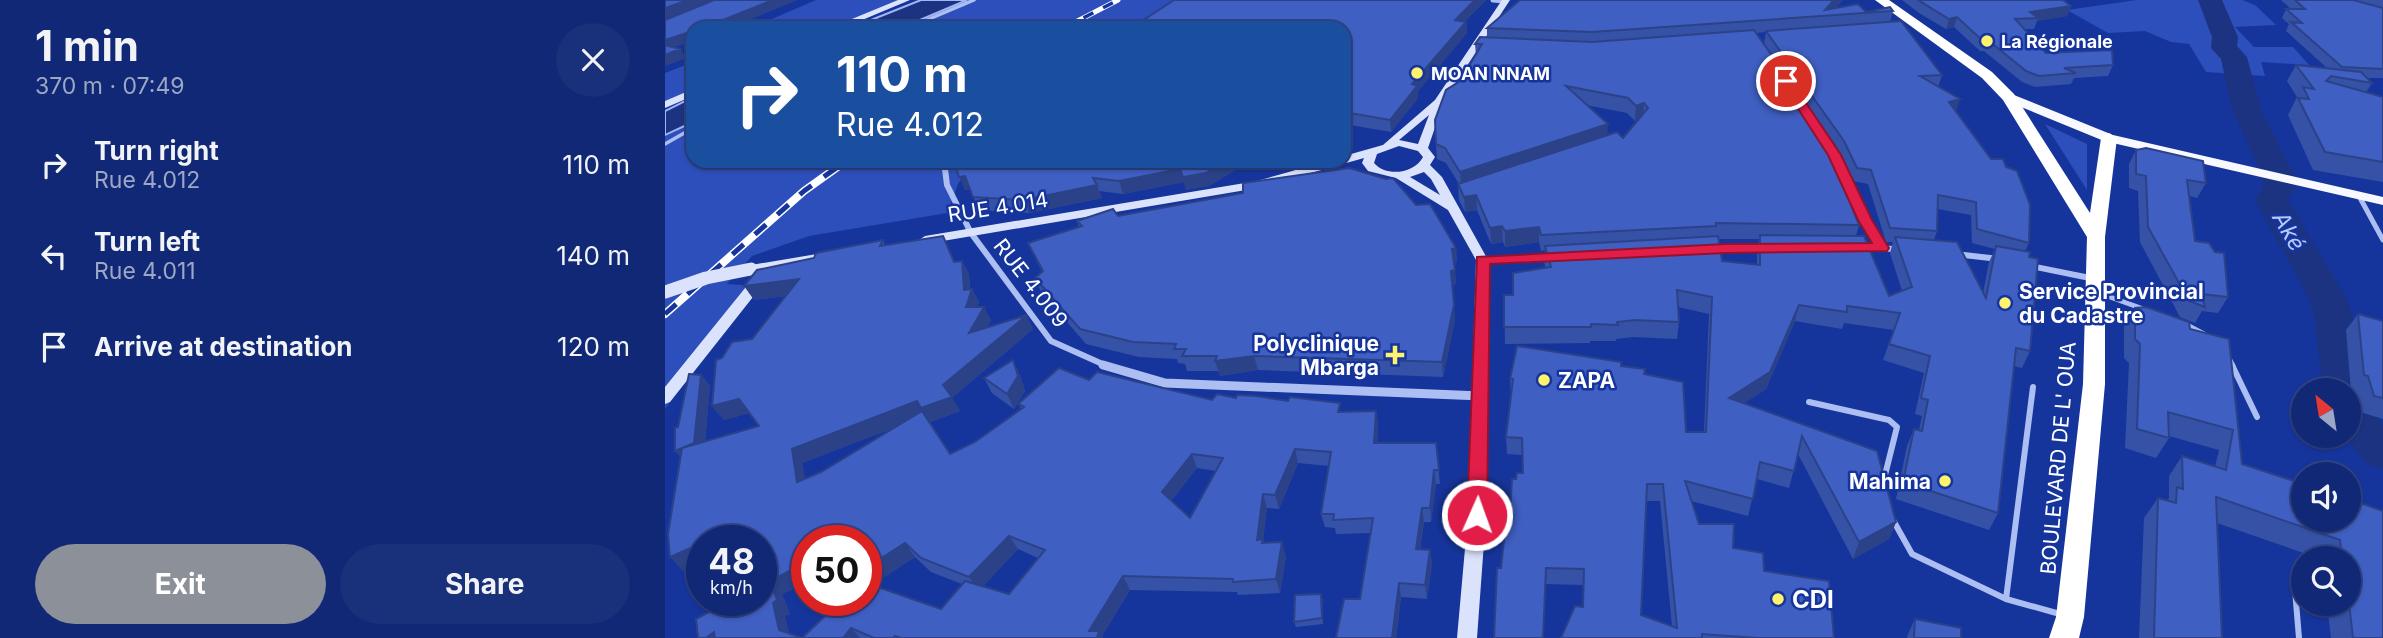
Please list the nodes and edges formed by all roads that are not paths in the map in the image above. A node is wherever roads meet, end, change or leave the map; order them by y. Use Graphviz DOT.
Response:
graph roads {
  1 [pos="906,0"];
  2 [pos="974,0"];
  3 [pos="1493,0"];
  4 [pos="1881,0"];
  5 [pos="1505,1"];
  6 [pos="853,21"];
  7 [pos="924,21"];
  8 [pos="1478,45"];
  9 [pos="1491,46"];
  10 [pos="686,95"];
  11 [pos="2009,97"];
  12 [pos="1439,101"];
  13 [pos="665,105"];
  14 [pos="686,132"];
  15 [pos="2109,138"];
  16 [pos="665,144"];
  17 [pos="1388,144"];
  18 [pos="1422,148"];
  19 [pos="1372,152"];
  20 [pos="1835,155"];
  21 [pos="1351,159"];
  22 [pos="1424,166"];
  23 [pos="945,168"];
  24 [pos="1296,168"];
  25 [pos="1318,168"];
  26 [pos="1303,172"];
  27 [pos="1379,173"];
  28 [pos="1356,175"];
  29 [pos="1399,175"];
  30 [pos="1331,178"];
  31 [pos="1258,184"];
  32 [pos="2360,196"];
  33 [pos="1454,199"];
  34 [pos="2383,201"];
  35 [pos="971,233"];
  36 [pos="2097,237"];
  37 [pos="2383,240"];
  38 [pos="907,243"];
  39 [pos="1779,248"];
  40 [pos="1856,248"];
  41 [pos="1882,248"];
  42 [pos="1698,250"];
  43 [pos="1907,250"];
  44 [pos="1944,253"];
  45 [pos="839,254"];
  46 [pos="1561,256"];
  47 [pos="1482,260"];
  48 [pos="2007,261"];
  49 [pos="2020,263"];
  50 [pos="771,265"];
  51 [pos="2096,285"];
  52 [pos="665,292"];
  53 [pos="2157,314"];
  54 [pos="2182,323"];
  55 [pos="2210,337"];
  56 [pos="2224,347"];
  57 [pos="2033,387"];
  58 [pos="1481,396"];
  59 [pos="665,398"];
  60 [pos="1809,402"];
  61 [pos="2257,417"];
  62 [pos="1886,495"];
  63 [pos="1889,506"];
  64 [pos="2006,599"];
  65 [pos="2297,616"];
  66 [pos="2067,627"];
  67 [pos="1467,638"];
  68 [pos="2299,638"];
  1 -- 6 [label="main road"];
  2 -- 7 [label="lane"];
  3 -- 5 [label="street"];
  4 -- 11 [label="highway"];
  5 -- 8 [label="main road"];
  8 -- 9 [label="street"];
  8 -- 12 [label="main road"];
  10 -- 13 [label="main road"];
  11 -- 15 [label="main road"];
  11 -- 36 [label="highway"];
  12 -- 17 [label="main road"];
  12 -- 18 [label="main road"];
  14 -- 16 [label="lane"];
  15 -- 32 [label="main road"];
  15 -- 36 [label="highway, BOULEVARD DE L' OUA"];
  17 -- 18 [label="main road"];
  17 -- 19 [label="main road"];
  18 -- 22 [label="main road"];
  19 -- 21 [label="main road"];
  19 -- 27 [label="main road"];
  20 -- 41 [label="street"];
  22 -- 29 [label="main road"];
  22 -- 33 [label="main road"];
  23 -- 35 [label="street, RUE 4.009"];
  24 -- 26 [label="street"];
  25 -- 26 [label="main road"];
  26 -- 31 [label="main road"];
  27 -- 28 [label="main road"];
  27 -- 29 [label="main road"];
  29 -- 33 [label="main road"];
  30 -- 31 [label="main road"];
  31 -- 35 [label="main road, RUE 4.014"];
  32 -- 34 [label="main road"];
  32 -- 37 [label="lane"];
  33 -- 47 [label="main road"];
  35 -- 38 [label="main road, RUE 4.014"];
  35 -- 58 [label="street, RUE 4.009"];
  36 -- 51 [label="highway, BOULEVARD DE L' OUA"];
  39 -- 42 [label="street"];
  40 -- 41 [label="street"];
  41 -- 43 [label="street"];
  44 -- 48 [label="street"];
  45 -- 50 [label="main road"];
  46 -- 47 [label="street"];
  47 -- 58 [label="main road"];
  49 -- 51 [label="street"];
  50 -- 52 [label="main road, bridge"];
  50 -- 59 [label="main road"];
  51 -- 53 [label="lane"];
  51 -- 66 [label="highway, BOULEVARD DE L' OUA"];
  54 -- 55 [label="lane"];
  56 -- 61 [label="lane"];
  57 -- 64 [label="lane"];
  58 -- 67 [label="main road"];
  60 -- 62 [label="lane"];
  63 -- 64 [label="lane"];
  64 -- 66 [label="lane"];
  65 -- 68 [label="lane"];
}
